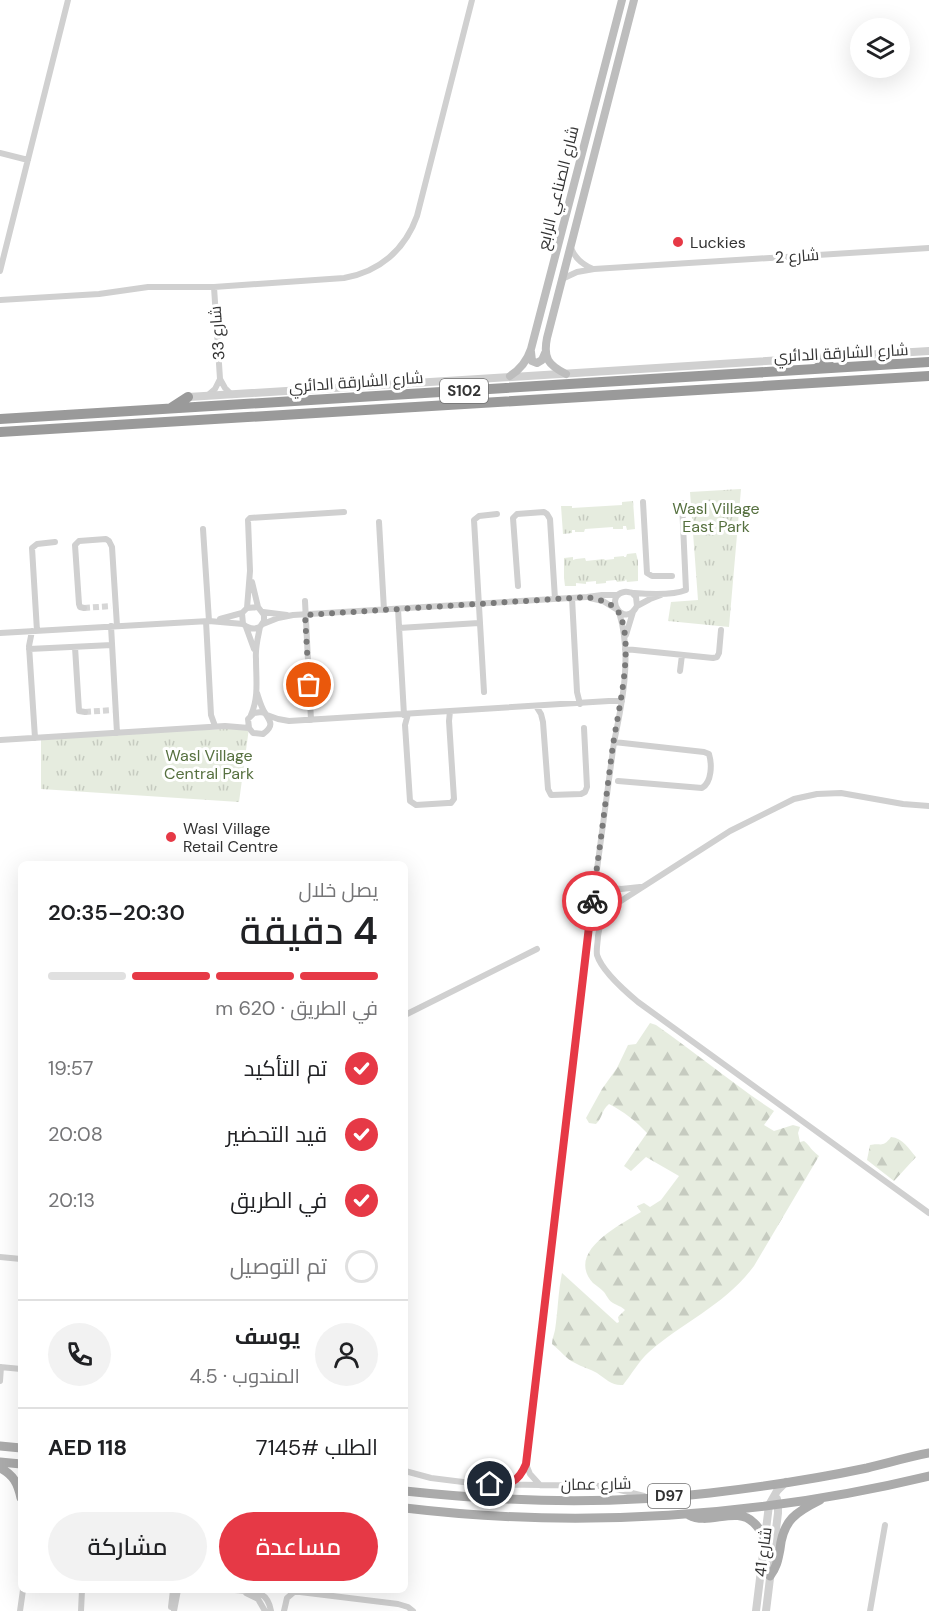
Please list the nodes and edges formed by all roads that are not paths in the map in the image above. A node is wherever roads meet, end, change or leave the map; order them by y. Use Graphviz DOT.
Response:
graph roads {
  1 [pos="68,0"];
  2 [pos="472,0"];
  3 [pos="622,0"];
  4 [pos="634,0"];
  5 [pos="0,153"];
  6 [pos="28,160"];
  7 [pos="570,246"];
  8 [pos="929,248"];
  9 [pos="1,262"];
  10 [pos="594,270"];
  11 [pos="0,271"];
  12 [pos="562,279"];
  13 [pos="214,287"];
  14 [pos="0,300"];
  15 [pos="531,349"];
  16 [pos="929,351"];
  17 [pos="545,353"];
  18 [pos="817,358"];
  19 [pos="929,362"];
  20 [pos="833,368"];
  21 [pos="566,374"];
  22 [pos="510,376"];
  23 [pos="929,376"];
  24 [pos="220,379"];
  25 [pos="232,394"];
  26 [pos="207,396"];
  27 [pos="188,397"];
  28 [pos="169,409"];
  29 [pos="0,419"];
  30 [pos="0,432"];
  31 [pos="644,502"];
  32 [pos="682,503"];
  33 [pos="345,512"];
  34 [pos="497,514"];
  35 [pos="379,522"];
  36 [pos="203,529"];
  37 [pos="55,542"];
  38 [pos="250,571"];
  39 [pos="672,576"];
  40 [pos="518,586"];
  41 [pos="632,593"];
  42 [pos="664,594"];
  43 [pos="618,595"];
  44 [pos="587,597"];
  45 [pos="572,598"];
  46 [pos="555,599"];
  47 [pos="305,601"];
  48 [pos="478,604"];
  49 [pos="84,608"];
  50 [pos="398,609"];
  51 [pos="635,609"];
  52 [pos="245,610"];
  53 [pos="261,610"];
  54 [pos="384,610"];
  55 [pos="618,611"];
  56 [pos="293,615"];
  57 [pos="305,615"];
  58 [pos="208,621"];
  59 [pos="479,623"];
  60 [pos="262,625"];
  61 [pos="114,626"];
  62 [pos="245,626"];
  63 [pos="399,627"];
  64 [pos="721,630"];
  65 [pos="34,631"];
  66 [pos="0,633"];
  67 [pos="112,645"];
  68 [pos="625,645"];
  69 [pos="75,647"];
  70 [pos="29,649"];
  71 [pos="682,655"];
  72 [pos="255,657"];
  73 [pos="680,671"];
  74 [pos="484,692"];
  75 [pos="257,693"];
  76 [pos="580,704"];
  77 [pos="622,704"];
  78 [pos="536,706"];
  79 [pos="450,711"];
  80 [pos="85,712"];
  81 [pos="266,714"];
  82 [pos="406,715"];
  83 [pos="249,717"];
  84 [pos="311,720"];
  85 [pos="289,721"];
  86 [pos="215,726"];
  87 [pos="225,726"];
  88 [pos="249,728"];
  89 [pos="584,728"];
  90 [pos="268,730"];
  91 [pos="117,733"];
  92 [pos="35,738"];
  93 [pos="0,740"];
  94 [pos="614,742"];
  95 [pos="618,781"];
  96 [pos="929,806"];
  97 [pos="646,885"];
  98 [pos="595,886"];
  99 [pos="537,949"];
  100 [pos="408,1014"];
  101 [pos="929,1213"];
  102 [pos="0,1257"];
  103 [pos="18,1259"];
  104 [pos="1,1367"];
  105 [pos="18,1369"];
  106 [pos="0,1381"];
  107 [pos="0,1446"];
  108 [pos="18,1448"];
  109 [pos="929,1453"];
  110 [pos="0,1462"];
  111 [pos="18,1464"];
  112 [pos="526,1464"];
  113 [pos="0,1468"];
  114 [pos="408,1472"];
  115 [pos="929,1476"];
  116 [pos="786,1482"];
  117 [pos="508,1485"];
  118 [pos="542,1485"];
  119 [pos="763,1486"];
  120 [pos="18,1490"];
  121 [pos="408,1491"];
  122 [pos="828,1496"];
  123 [pos="647,1498"];
  124 [pos="774,1501"];
  125 [pos="408,1508"];
  126 [pos="687,1514"];
  127 [pos="885,1525"];
  128 [pos="765,1539"];
  129 [pos="771,1575"];
  130 [pos="22,1593"];
  131 [pos="82,1593"];
  132 [pos="86,1593"];
  133 [pos="173,1593"];
  134 [pos="177,1593"];
  135 [pos="247,1593"];
  136 [pos="261,1593"];
  137 [pos="294,1593"];
  138 [pos="308,1593"];
  139 [pos="81,1609"];
  140 [pos="20,1611"];
  141 [pos="172,1611"];
  142 [pos="265,1611"];
  143 [pos="271,1611"];
  144 [pos="284,1611"];
  145 [pos="413,1611"];
  146 [pos="756,1611"];
  147 [pos="766,1611"];
  148 [pos="870,1611"];
  1 -- 6 [label="street"];
  2 -- 13 [label="street"];
  3 -- 15 [label="main road, شارع الصناعي الرابع"];
  4 -- 7 [label="main road, شارع الصناعي الرابع"];
  5 -- 6 [label="street"];
  6 -- 9 [label="street"];
  7 -- 10 [label="street"];
  7 -- 12 [label="main road, شارع الصناعي الرابع"];
  8 -- 10 [label="street, شارع 2"];
  9 -- 11 [label="street"];
  10 -- 12 [label="street, شارع 2"];
  12 -- 17 [label="main road, شارع الصناعي الرابع"];
  13 -- 14 [label="street"];
  13 -- 24 [label="street, شارع 33"];
  15 -- 17 [label="main road"];
  15 -- 22 [label="main road, شارع الصناعي الرابع"];
  16 -- 18 [label="street"];
  17 -- 21 [label="main road"];
  18 -- 20 [label="highway"];
  18 -- 21 [label="street"];
  19 -- 20 [label="highway, شارع الشارقة الدائري / S102"];
  20 -- 28 [label="highway, شارع الشارقة الدائري / S102"];
  21 -- 22 [label="street"];
  22 -- 25 [label="street"];
  23 -- 30 [label="highway, شارع الشارقة الدائري / S102"];
  24 -- 25 [label="street, شارع 33"];
  24 -- 26 [label="street, شارع 33"];
  25 -- 26 [label="street"];
  26 -- 27 [label="street"];
  27 -- 28 [label="highway"];
  28 -- 29 [label="highway, شارع الشارقة الدائري / S102"];
  31 -- 39 [label="street"];
  32 -- 42 [label="street"];
  33 -- 38 [label="street"];
  34 -- 48 [label="street"];
  35 -- 54 [label="street"];
  36 -- 58 [label="street"];
  37 -- 65 [label="street"];
  38 -- 52 [label="street"];
  38 -- 53 [label="street"];
  40 -- 46 [label="street"];
  41 -- 42 [label="street"];
  41 -- 43 [label="street"];
  41 -- 51 [label="street"];
  42 -- 51 [label="street"];
  43 -- 44 [label="street"];
  43 -- 55 [label="street"];
  44 -- 45 [label="street"];
  44 -- 55 [label="street"];
  45 -- 46 [label="street"];
  45 -- 76 [label="street"];
  46 -- 48 [label="street"];
  47 -- 57 [label="street"];
  48 -- 50 [label="street"];
  48 -- 59 [label="street"];
  49 -- 61 [label="street"];
  50 -- 54 [label="street"];
  50 -- 63 [label="street"];
  51 -- 55 [label="street"];
  51 -- 68 [label="street"];
  52 -- 53 [label="street"];
  52 -- 58 [label="street"];
  52 -- 62 [label="street"];
  53 -- 56 [label="street"];
  53 -- 60 [label="street"];
  54 -- 57 [label="street"];
  55 -- 68 [label="street"];
  56 -- 57 [label="street"];
  56 -- 60 [label="street"];
  57 -- 84 [label="street"];
  58 -- 61 [label="street"];
  58 -- 62 [label="street"];
  58 -- 86 [label="street"];
  59 -- 63 [label="street"];
  59 -- 74 [label="street"];
  60 -- 62 [label="street"];
  60 -- 72 [label="street"];
  61 -- 65 [label="street"];
  61 -- 67 [label="street"];
  62 -- 72 [label="street"];
  63 -- 82 [label="street"];
  64 -- 71 [label="street"];
  65 -- 66 [label="street"];
  65 -- 70 [label="street"];
  67 -- 69 [label="street"];
  67 -- 91 [label="street"];
  68 -- 71 [label="street"];
  68 -- 77 [label="street"];
  69 -- 70 [label="street"];
  69 -- 80 [label="street"];
  70 -- 92 [label="street"];
  71 -- 73 [label="street"];
  72 -- 75 [label="street"];
  75 -- 81 [label="street"];
  75 -- 83 [label="street"];
  76 -- 77 [label="street"];
  76 -- 78 [label="street"];
  77 -- 94 [label="street"];
  78 -- 79 [label="street"];
  78 -- 89 [label="street"];
  79 -- 82 [label="street"];
  79 -- 82 [label="street"];
  81 -- 83 [label="street"];
  81 -- 85 [label="street"];
  81 -- 90 [label="street"];
  82 -- 84 [label="street"];
  83 -- 87 [label="street"];
  83 -- 88 [label="street"];
  84 -- 85 [label="street"];
  85 -- 90 [label="street"];
  86 -- 87 [label="street"];
  86 -- 91 [label="street"];
  87 -- 88 [label="street"];
  88 -- 90 [label="street"];
  91 -- 92 [label="street"];
  92 -- 93 [label="street"];
  94 -- 95 [label="street"];
  94 -- 98 [label="street"];
  96 -- 97 [label="street"];
  97 -- 98 [label="street"];
  97 -- 101 [label="street"];
  98 -- 112 [label="street"];
  99 -- 100 [label="street"];
  102 -- 103 [label="street"];
  104 -- 105 [label="street"];
  104 -- 106 [label="street"];
  107 -- 108 [label="main road"];
  109 -- 116 [label="main road, شارع عمان / D97"];
  110 -- 111 [label="main road"];
  112 -- 117 [label="street"];
  112 -- 118 [label="street"];
  113 -- 120 [label="main road"];
  114 -- 117 [label="street"];
  115 -- 122 [label="main road, شارع عمان / D97"];
  116 -- 119 [label="main road, شارع عمان / D97"];
  116 -- 124 [label="street"];
  117 -- 118 [label="street"];
  118 -- 123 [label="street"];
  119 -- 123 [label="main road, شارع عمان / D97"];
  119 -- 124 [label="street"];
  121 -- 123 [label="main road, شارع عمان / D97"];
  122 -- 124 [label="main road, شارع عمان / D97"];
  122 -- 129 [label="main road"];
  124 -- 126 [label="main road, شارع عمان / D97"];
  124 -- 128 [label="street, شارع 41"];
  124 -- 129 [label="street, شارع 41"];
  125 -- 126 [label="main road, شارع عمان / D97"];
  126 -- 128 [label="main road"];
  127 -- 148 [label="street"];
  128 -- 146 [label="street, شارع 41"];
  129 -- 147 [label="street, شارع 41"];
  130 -- 140 [label="street"];
  131 -- 139 [label="street"];
  132 -- 139 [label="street"];
  133 -- 141 [label="street"];
  134 -- 141 [label="street"];
  135 -- 142 [label="street"];
  136 -- 143 [label="street"];
  137 -- 144 [label="street"];
  138 -- 145 [label="street"];
}
